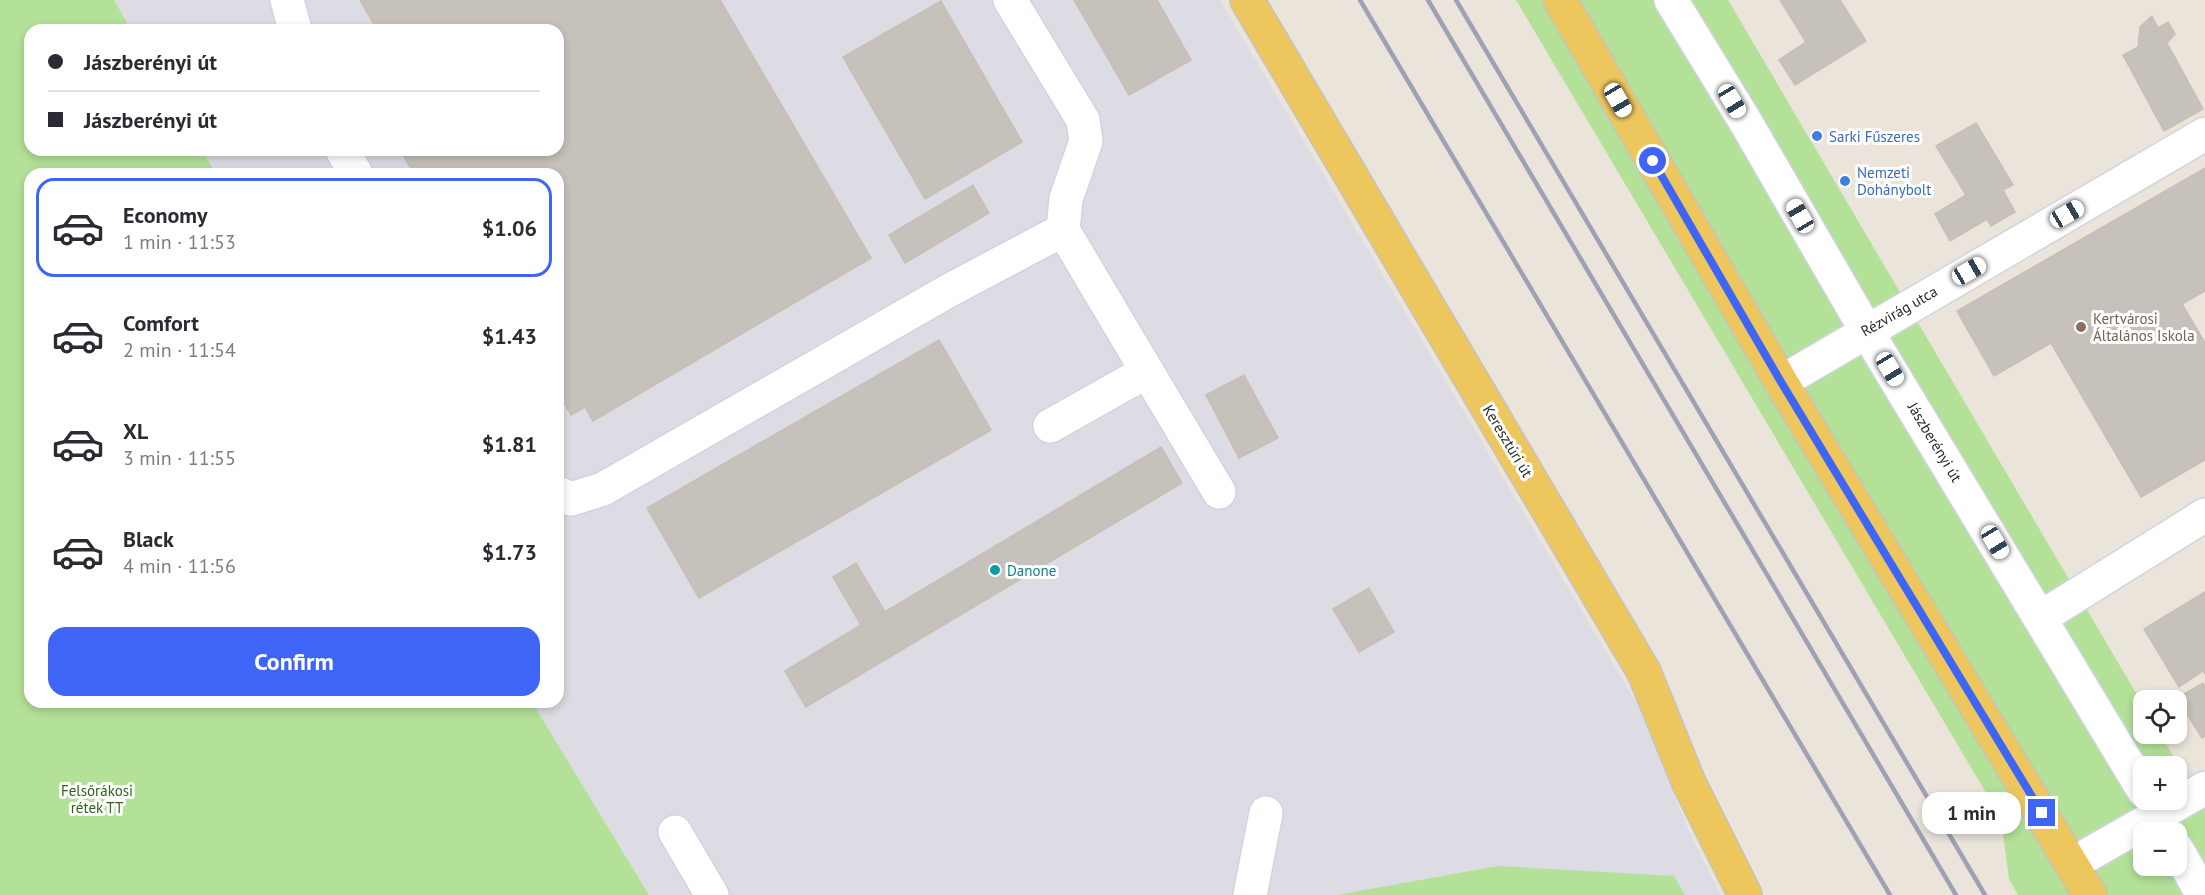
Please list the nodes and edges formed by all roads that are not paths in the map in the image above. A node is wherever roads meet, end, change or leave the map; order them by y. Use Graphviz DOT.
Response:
graph roads {
  1 [pos="287,0"];
  2 [pos="1010,0"];
  3 [pos="1246,0"];
  4 [pos="1560,0"];
  5 [pos="1671,0"];
  6 [pos="293,24"];
  7 [pos="2205,134"];
  8 [pos="1063,230"];
  9 [pos="1866,330"];
  10 [pos="1146,372"];
  11 [pos="1781,382"];
  12 [pos="1050,426"];
  13 [pos="1219,492"];
  14 [pos="564,496"];
  15 [pos="2205,515"];
  16 [pos="2040,618"];
  17 [pos="2133,775"];
  18 [pos="2205,788"];
  19 [pos="2187,796"];
  20 [pos="2154,810"];
  21 [pos="1266,813"];
  22 [pos="675,832"];
  23 [pos="2072,864"];
  24 [pos="2187,867"];
  25 [pos="712,895"];
  26 [pos="1250,895"];
  27 [pos="1745,895"];
  28 [pos="2090,895"];
  29 [pos="2203,895"];
  1 -- 6 [label="street"];
  2 -- 8 [label="street"];
  3 -- 27 [label="main road, Keresztúri út"];
  4 -- 11 [label="main road"];
  5 -- 9 [label="street, Jászberényi út"];
  7 -- 9 [label="street, Rézvirág utca"];
  8 -- 10 [label="street"];
  8 -- 14 [label="street"];
  9 -- 11 [label="street, Rézvirág utca"];
  9 -- 16 [label="street, Jászberényi út"];
  10 -- 12 [label="street"];
  10 -- 13 [label="street"];
  11 -- 23 [label="main road"];
  15 -- 16 [label="street"];
  16 -- 17 [label="street, Jászberényi út"];
  18 -- 19 [label="street"];
  20 -- 23 [label="street"];
  21 -- 26 [label="street"];
  22 -- 25 [label="street"];
  23 -- 28 [label="main road"];
  24 -- 29 [label="street"];
}
